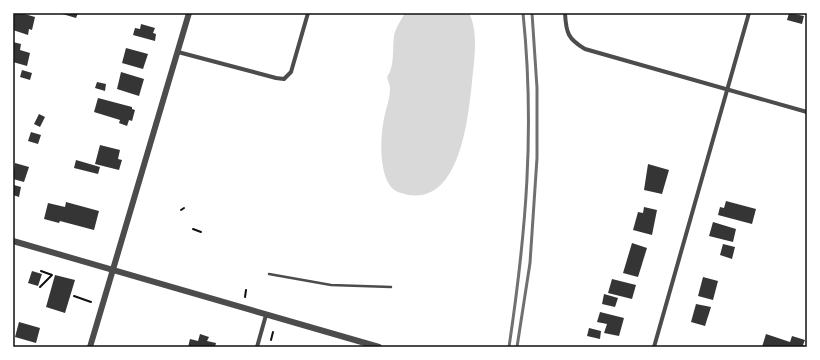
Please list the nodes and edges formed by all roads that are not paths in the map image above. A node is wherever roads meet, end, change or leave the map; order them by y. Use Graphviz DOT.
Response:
graph roads {
  1 [pos="189,13"];
  2 [pos="308,13"];
  3 [pos="565,13"];
  4 [pos="749,13"];
  5 [pos="178,52"];
  6 [pos="728,90"];
  7 [pos="807,112"];
  8 [pos="13,241"];
  9 [pos="114,270"];
  10 [pos="269,274"];
  11 [pos="391,287"];
  12 [pos="266,315"];
  13 [pos="90,347"];
  14 [pos="256,347"];
  15 [pos="379,347"];
  16 [pos="654,347"];
  1 -- 5 [label="street"];
  2 -- 5 [label="street"];
  3 -- 6 [label="street"];
  4 -- 6 [label="street"];
  5 -- 9 [label="street"];
  6 -- 7 [label="street"];
  6 -- 16 [label="street"];
  8 -- 9 [label="street"];
  9 -- 12 [label="street"];
  9 -- 13 [label="street"];
  10 -- 11 [label="lane"];
  12 -- 14 [label="street"];
  12 -- 15 [label="street"];
}
